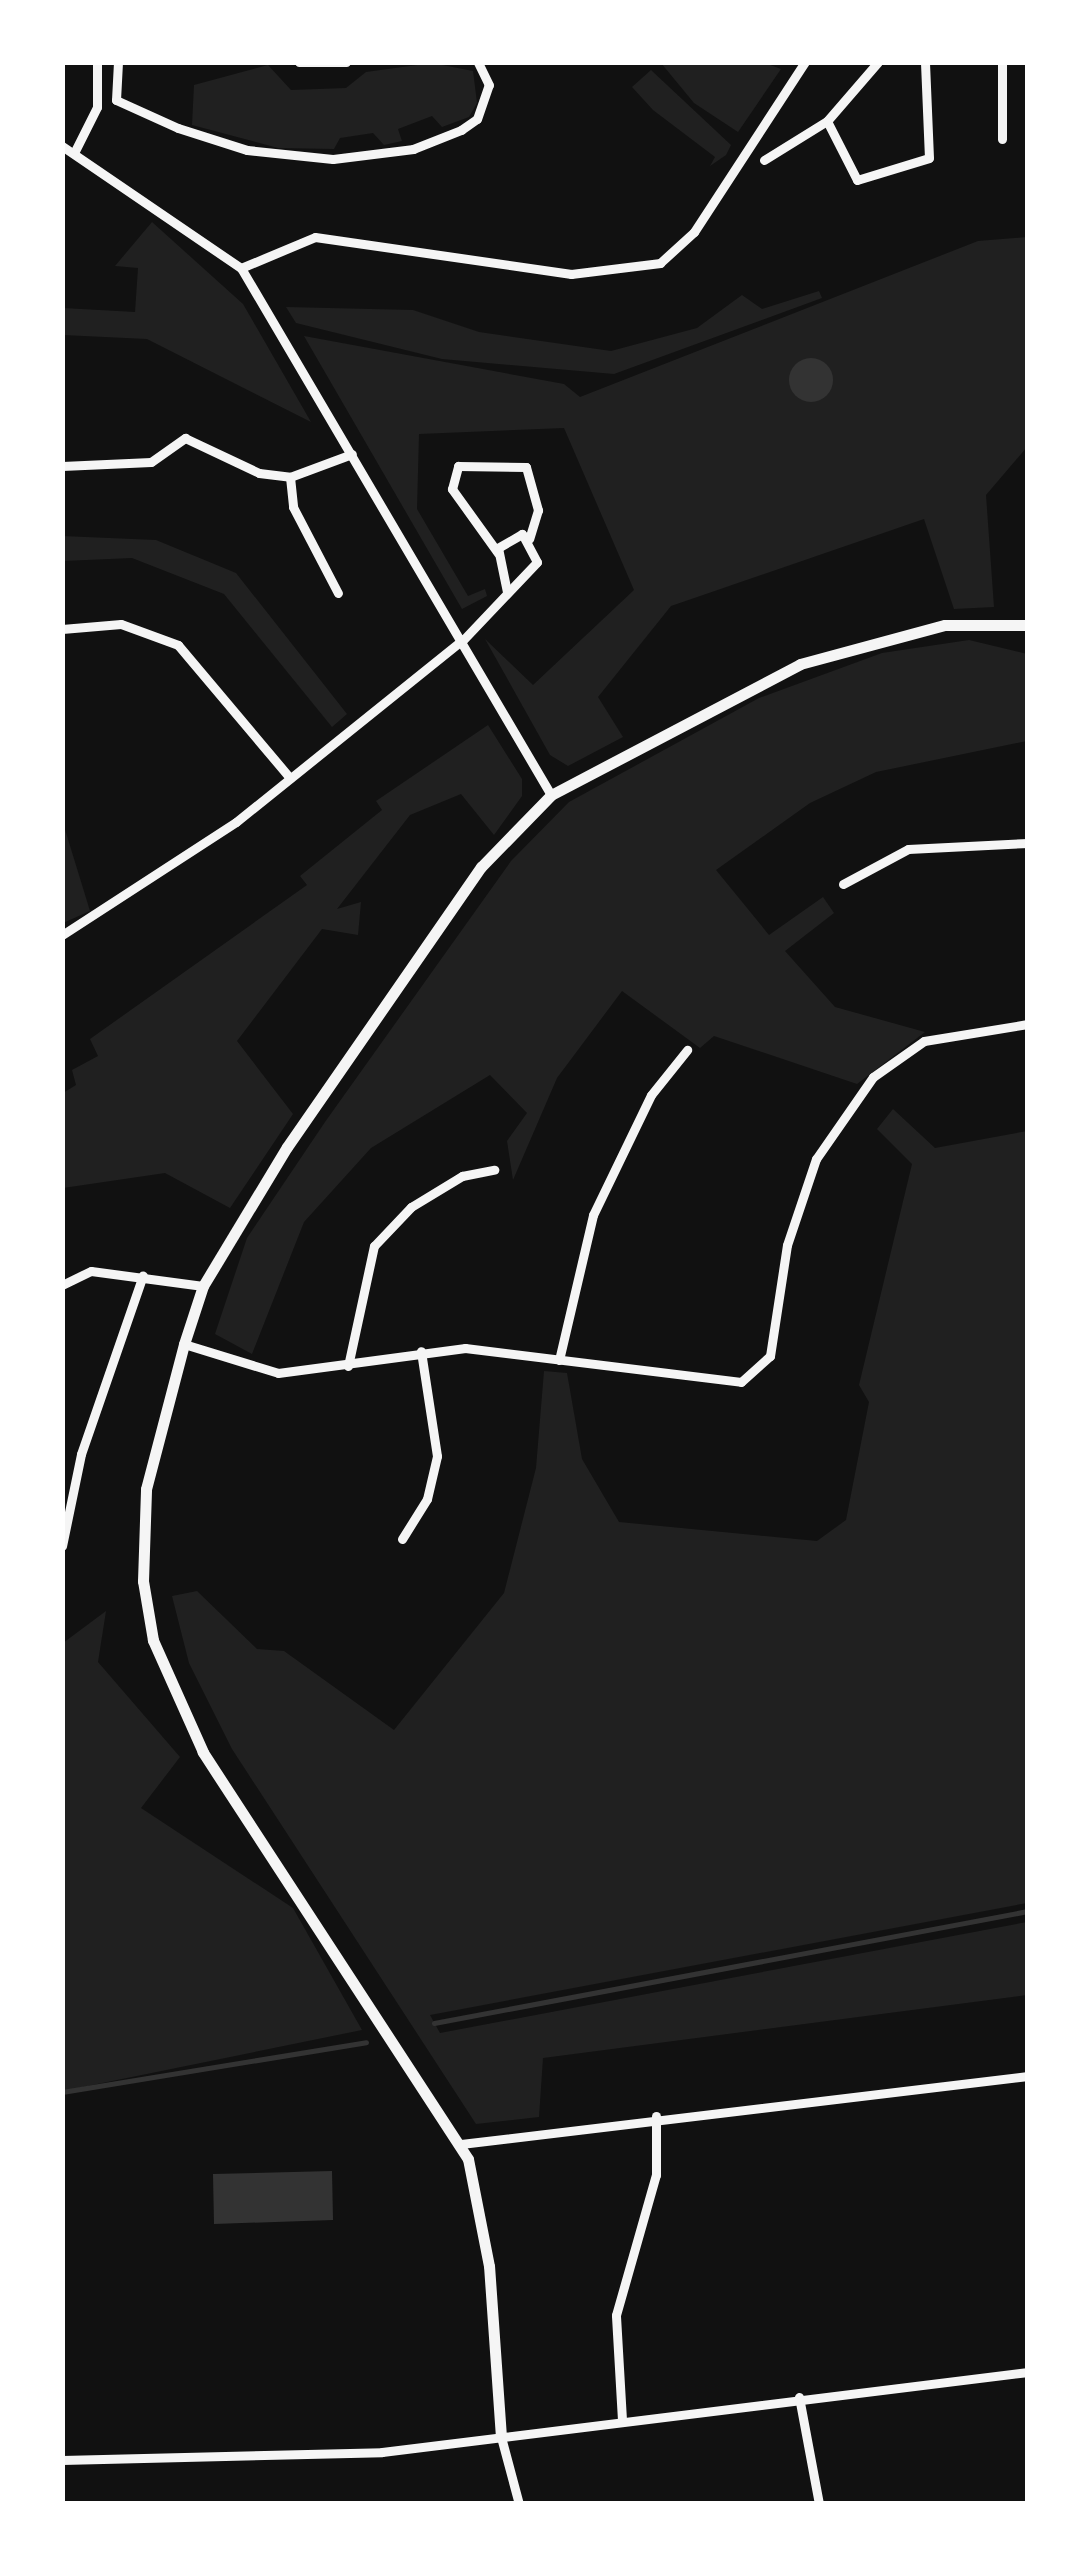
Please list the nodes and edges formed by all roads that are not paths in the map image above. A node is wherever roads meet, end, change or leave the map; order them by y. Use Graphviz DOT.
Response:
graph roads {
  1 [pos="97,62"];
  2 [pos="118,62"];
  3 [pos="299,62"];
  4 [pos="346,62"];
  5 [pos="478,62"];
  6 [pos="804,62"];
  7 [pos="878,62"];
  8 [pos="924,62"];
  9 [pos="1002,62"];
  10 [pos="826,122"];
  11 [pos="1002,139"];
  12 [pos="62,146"];
  13 [pos="75,151"];
  14 [pos="764,160"];
  15 [pos="241,268"];
  16 [pos="352,454"];
  17 [pos="62,466"];
  18 [pos="290,477"];
  19 [pos="529,539"];
  20 [pos="498,552"];
  21 [pos="507,592"];
  22 [pos="338,593"];
  23 [pos="1028,625"];
  24 [pos="62,629"];
  25 [pos="464,639"];
  26 [pos="290,778"];
  27 [pos="551,795"];
  28 [pos="1028,844"];
  29 [pos="843,884"];
  30 [pos="62,935"];
  31 [pos="1028,1024"];
  32 [pos="687,1050"];
  33 [pos="494,1170"];
  34 [pos="144,1274"];
  35 [pos="62,1285"];
  36 [pos="203,1286"];
  37 [pos="184,1344"];
  38 [pos="421,1351"];
  39 [pos="559,1360"];
  40 [pos="348,1366"];
  41 [pos="402,1539"];
  42 [pos="62,1546"];
  43 [pos="1028,2076"];
  44 [pos="656,2116"];
  45 [pos="461,2144"];
  46 [pos="1028,2372"];
  47 [pos="800,2397"];
  48 [pos="622,2420"];
  49 [pos="501,2436"];
  50 [pos="62,2460"];
  51 [pos="519,2504"];
  52 [pos="819,2504"];
  1 -- 13 [label="street"];
  2 -- 5 [label="street"];
  3 -- 4 [label="street"];
  6 -- 15 [label="street"];
  7 -- 10 [label="street"];
  8 -- 10 [label="street"];
  9 -- 11 [label="street"];
  10 -- 14 [label="street"];
  12 -- 13 [label="street"];
  13 -- 15 [label="street"];
  15 -- 16 [label="street"];
  16 -- 18 [label="street"];
  16 -- 25 [label="street"];
  17 -- 18 [label="street"];
  18 -- 22 [label="street"];
  19 -- 20 [label="street"];
  19 -- 20 [label="street"];
  19 -- 21 [label="street"];
  20 -- 21 [label="street"];
  21 -- 25 [label="street"];
  23 -- 27 [label="street"];
  24 -- 26 [label="street"];
  25 -- 26 [label="street"];
  25 -- 27 [label="street"];
  26 -- 30 [label="street"];
  27 -- 36 [label="street"];
  28 -- 29 [label="street"];
  31 -- 39 [label="street"];
  32 -- 39 [label="street"];
  33 -- 40 [label="street"];
  34 -- 35 [label="street"];
  34 -- 36 [label="street"];
  34 -- 42 [label="street"];
  36 -- 37 [label="street"];
  37 -- 40 [label="street"];
  37 -- 45 [label="street"];
  38 -- 39 [label="street"];
  38 -- 40 [label="street"];
  38 -- 41 [label="street"];
  43 -- 44 [label="street"];
  44 -- 45 [label="street"];
  44 -- 48 [label="street"];
  45 -- 49 [label="street"];
  46 -- 47 [label="street"];
  47 -- 48 [label="street"];
  47 -- 52 [label="street"];
  48 -- 49 [label="street"];
  49 -- 50 [label="street"];
  49 -- 51 [label="street"];
}
